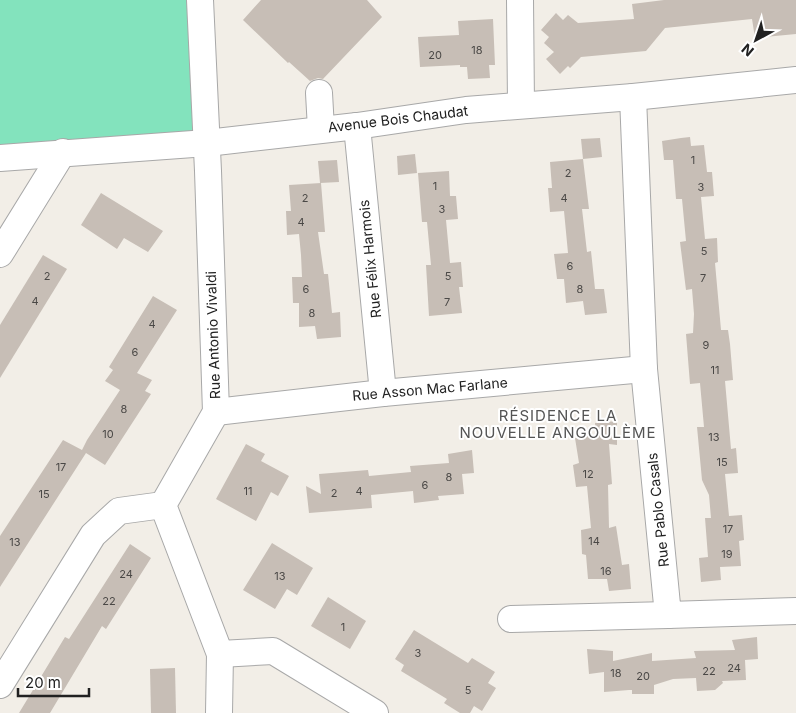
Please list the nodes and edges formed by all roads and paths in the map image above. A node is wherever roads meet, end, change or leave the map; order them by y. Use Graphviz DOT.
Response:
graph roads {
  1 [pos="200,0"];
  2 [pos="520,0"];
  3 [pos="796,80"];
  4 [pos="319,93"];
  5 [pos="633,97"];
  6 [pos="521,106"];
  7 [pos="357,126"];
  8 [pos="321,129"];
  9 [pos="207,142"];
  10 [pos="63,152"];
  11 [pos="0,158"];
  12 [pos="0,254"];
  13 [pos="644,369"];
  14 [pos="383,393"];
  15 [pos="216,412"];
  16 [pos="163,505"];
  17 [pos="796,611"];
  18 [pos="668,615"];
  19 [pos="511,619"];
  20 [pos="220,654"];
  21 [pos="0,685"];
  22 [pos="219,713"];
  23 [pos="374,713"];
  1 -- 9 [label="street, Rue Antonio Vivaldi"];
  2 -- 6 [label="street"];
  3 -- 5 [label="street, Avenue Bois Chaudat"];
  4 -- 8 [label="street"];
  5 -- 6 [label="street, Avenue Bois Chaudat"];
  5 -- 13 [label="street, Rue Pablo Casals"];
  6 -- 7 [label="street, Avenue Bois Chaudat"];
  7 -- 8 [label="street, Avenue Bois Chaudat"];
  7 -- 14 [label="street, Rue Félix Harmois"];
  8 -- 9 [label="street, Avenue Bois Chaudat"];
  9 -- 10 [label="street, Avenue Bois Chaudat"];
  9 -- 15 [label="street, Rue Antonio Vivaldi"];
  10 -- 11 [label="street, Avenue Bois Chaudat"];
  10 -- 12 [label="street"];
  13 -- 14 [label="street, Rue Asson Mac Farlane"];
  13 -- 18 [label="street, Rue Pablo Casals"];
  14 -- 15 [label="street, Rue Asson Mac Farlane"];
  15 -- 16 [label="street, Rue Antonio Vivaldi"];
  16 -- 20 [label="street"];
  16 -- 21 [label="street"];
  17 -- 18 [label="street"];
  18 -- 19 [label="street"];
  20 -- 22 [label="street"];
  20 -- 23 [label="street"];
}
